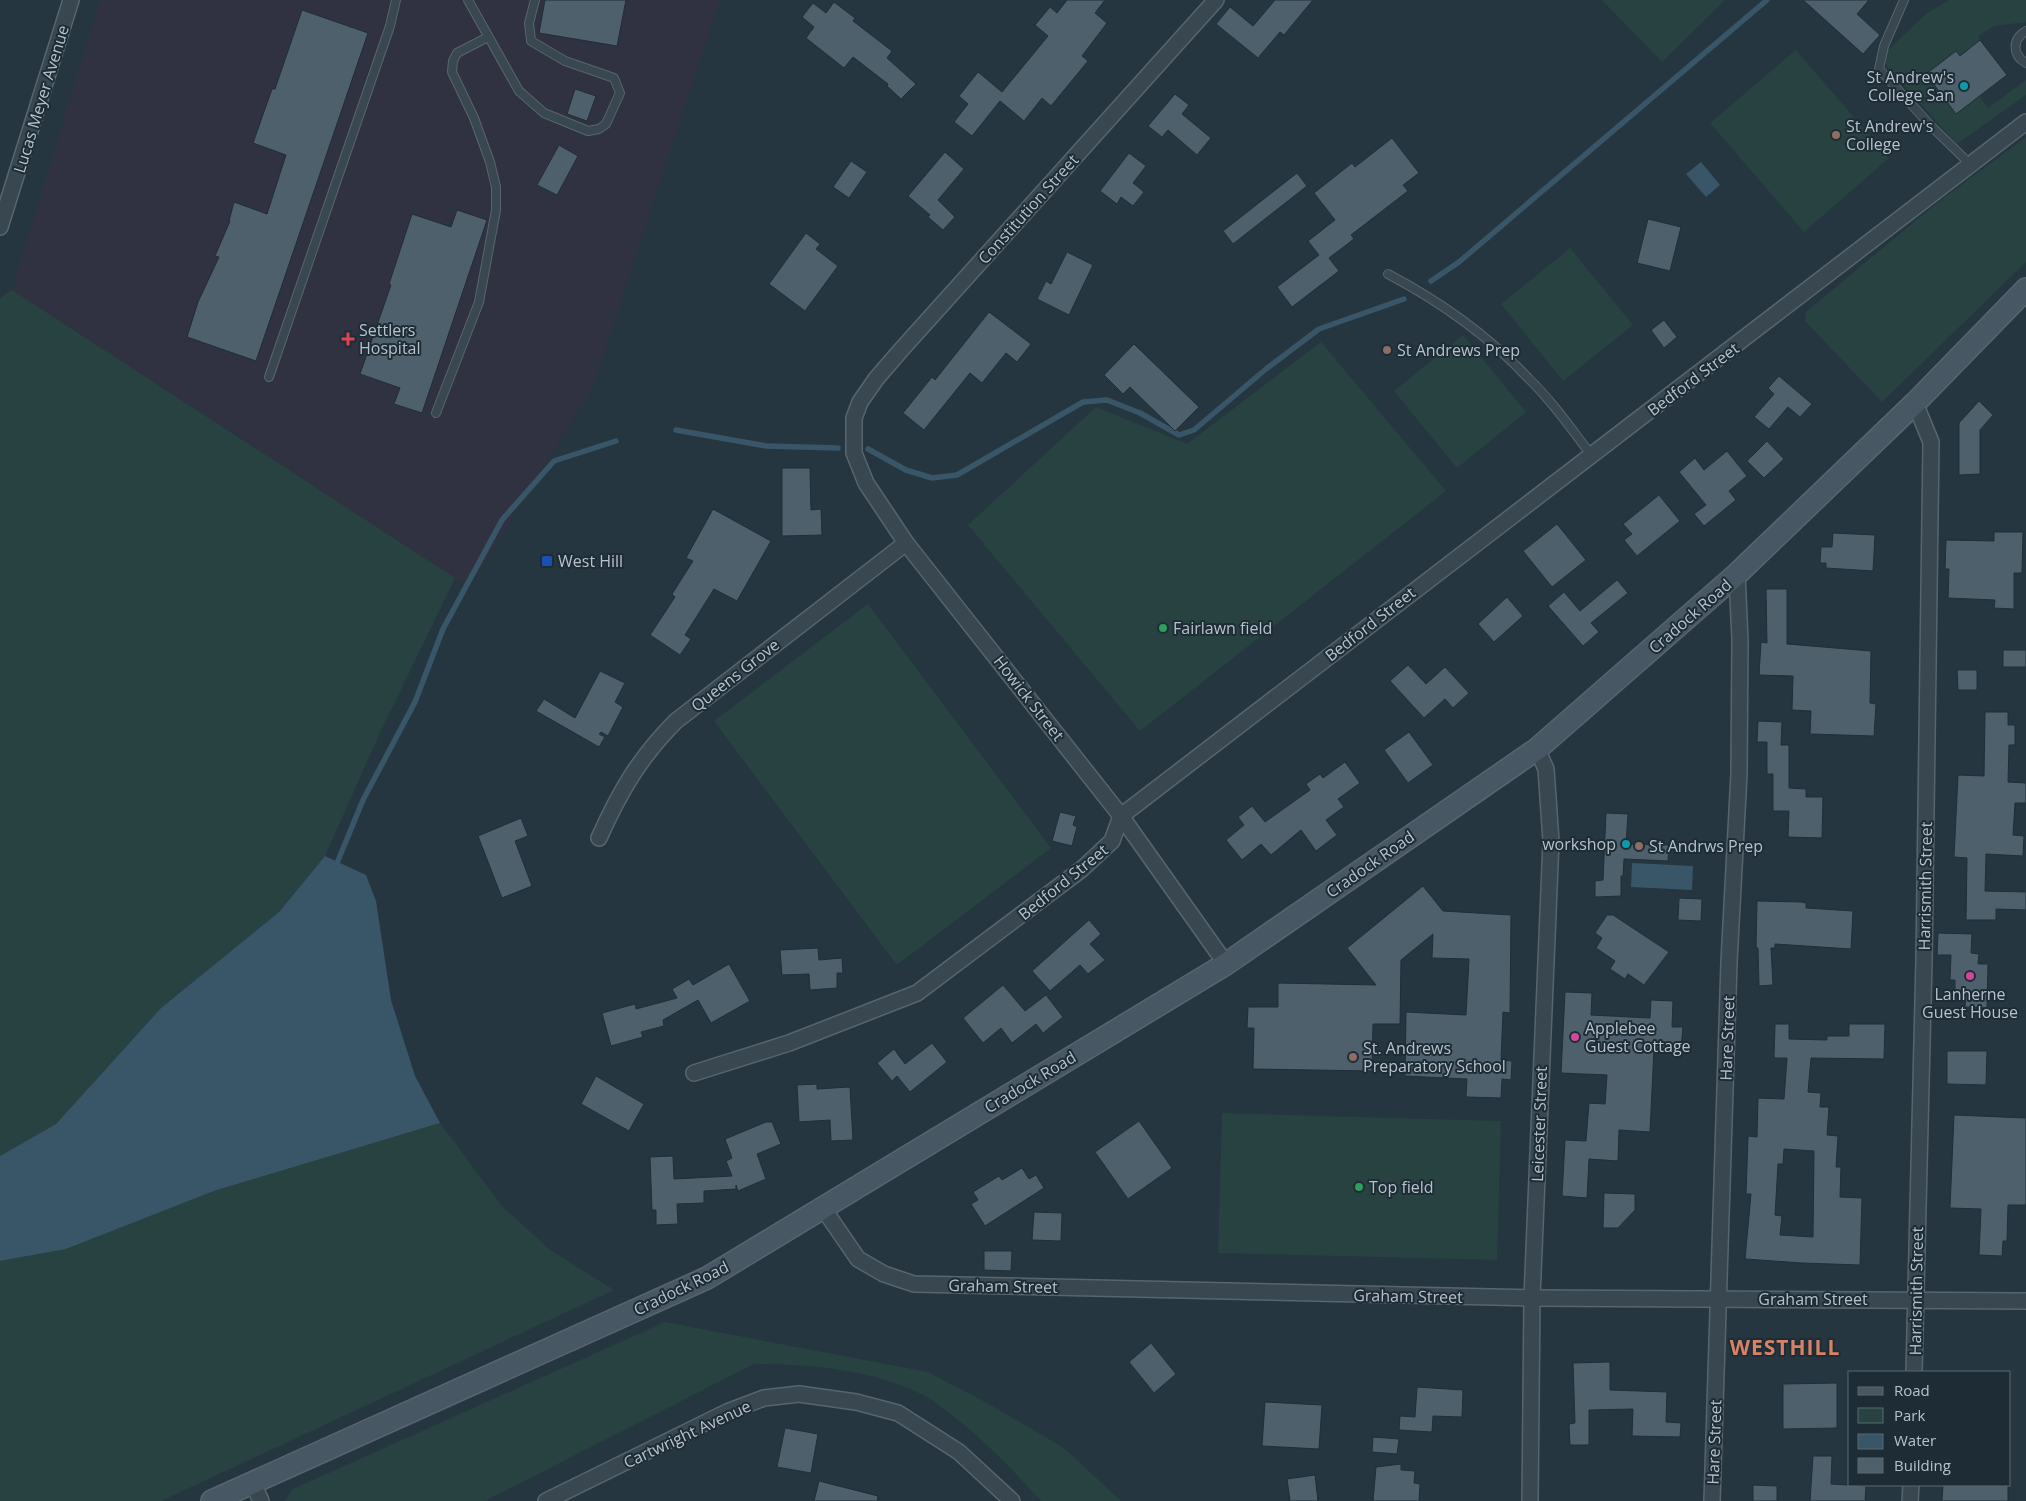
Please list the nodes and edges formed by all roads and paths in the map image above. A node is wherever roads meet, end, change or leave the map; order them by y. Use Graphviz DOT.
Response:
graph roads {
  1 [pos="71,0"];
  2 [pos="396,0"];
  3 [pos="468,0"];
  4 [pos="535,0"];
  5 [pos="1216,0"];
  6 [pos="1904,0"];
  7 [pos="2026,32"];
  8 [pos="488,37"];
  9 [pos="2026,63"];
  10 [pos="2026,122"];
  11 [pos="1971,165"];
  12 [pos="0,227"];
  13 [pos="1388,274"];
  14 [pos="2026,289"];
  15 [pos="269,377"];
  16 [pos="1915,403"];
  17 [pos="436,413"];
  18 [pos="852,425"];
  19 [pos="1592,456"];
  20 [pos="906,543"];
  21 [pos="1737,574"];
  22 [pos="1537,749"];
  23 [pos="1121,816"];
  24 [pos="599,838"];
  25 [pos="1226,964"];
  26 [pos="694,1073"];
  27 [pos="822,1208"];
  28 [pos="1532,1298"];
  29 [pos="1719,1298"];
  30 [pos="1916,1299"];
  31 [pos="2026,1301"];
  32 [pos="1914,1371"];
  33 [pos="252,1482"];
  34 [pos="1911,1486"];
  35 [pos="212,1501"];
  36 [pos="261,1501"];
  37 [pos="546,1501"];
  38 [pos="1012,1501"];
  39 [pos="1530,1501"];
  40 [pos="1712,1501"];
  41 [pos="1910,1501"];
  1 -- 12 [label="street, Lucas Meyer Avenue"];
  2 -- 15 [label="lane"];
  3 -- 8 [label="lane"];
  4 -- 8 [label="lane"];
  5 -- 18 [label="street, Constitution Street"];
  6 -- 11 [label="lane"];
  7 -- 9 [label="lane"];
  8 -- 17 [label="lane"];
  10 -- 11 [label="street, Bedford Street"];
  11 -- 19 [label="street, Bedford Street"];
  13 -- 19 [label="lane"];
  14 -- 16 [label="main road, Cradock Road"];
  16 -- 21 [label="main road, Cradock Road"];
  16 -- 30 [label="street, Harrismith Street"];
  18 -- 20 [label="street, Howick Street"];
  19 -- 23 [label="street, Bedford Street"];
  20 -- 23 [label="street, Howick Street"];
  20 -- 24 [label="street, Queens Grove"];
  21 -- 22 [label="main road, Cradock Road"];
  21 -- 29 [label="street, Hare Street"];
  22 -- 25 [label="main road, Cradock Road"];
  22 -- 28 [label="street, Leicester Street"];
  23 -- 25 [label="street, Howick Street"];
  23 -- 26 [label="street, Bedford Street"];
  25 -- 27 [label="main road, Cradock Road"];
  27 -- 28 [label="street, Graham Street"];
  27 -- 33 [label="main road, Cradock Road"];
  28 -- 29 [label="street, Graham Street"];
  28 -- 39 [label="street, Leicester Street"];
  29 -- 30 [label="street, Graham Street"];
  29 -- 40 [label="street, Hare Street"];
  30 -- 31 [label="street, Graham Street"];
  30 -- 32 [label="street, Harrismith Street"];
  33 -- 35 [label="main road, Cradock Road"];
  33 -- 36 [label="street"];
  34 -- 41 [label="street"];
  37 -- 38 [label="street, Cartwright Avenue"];
}
